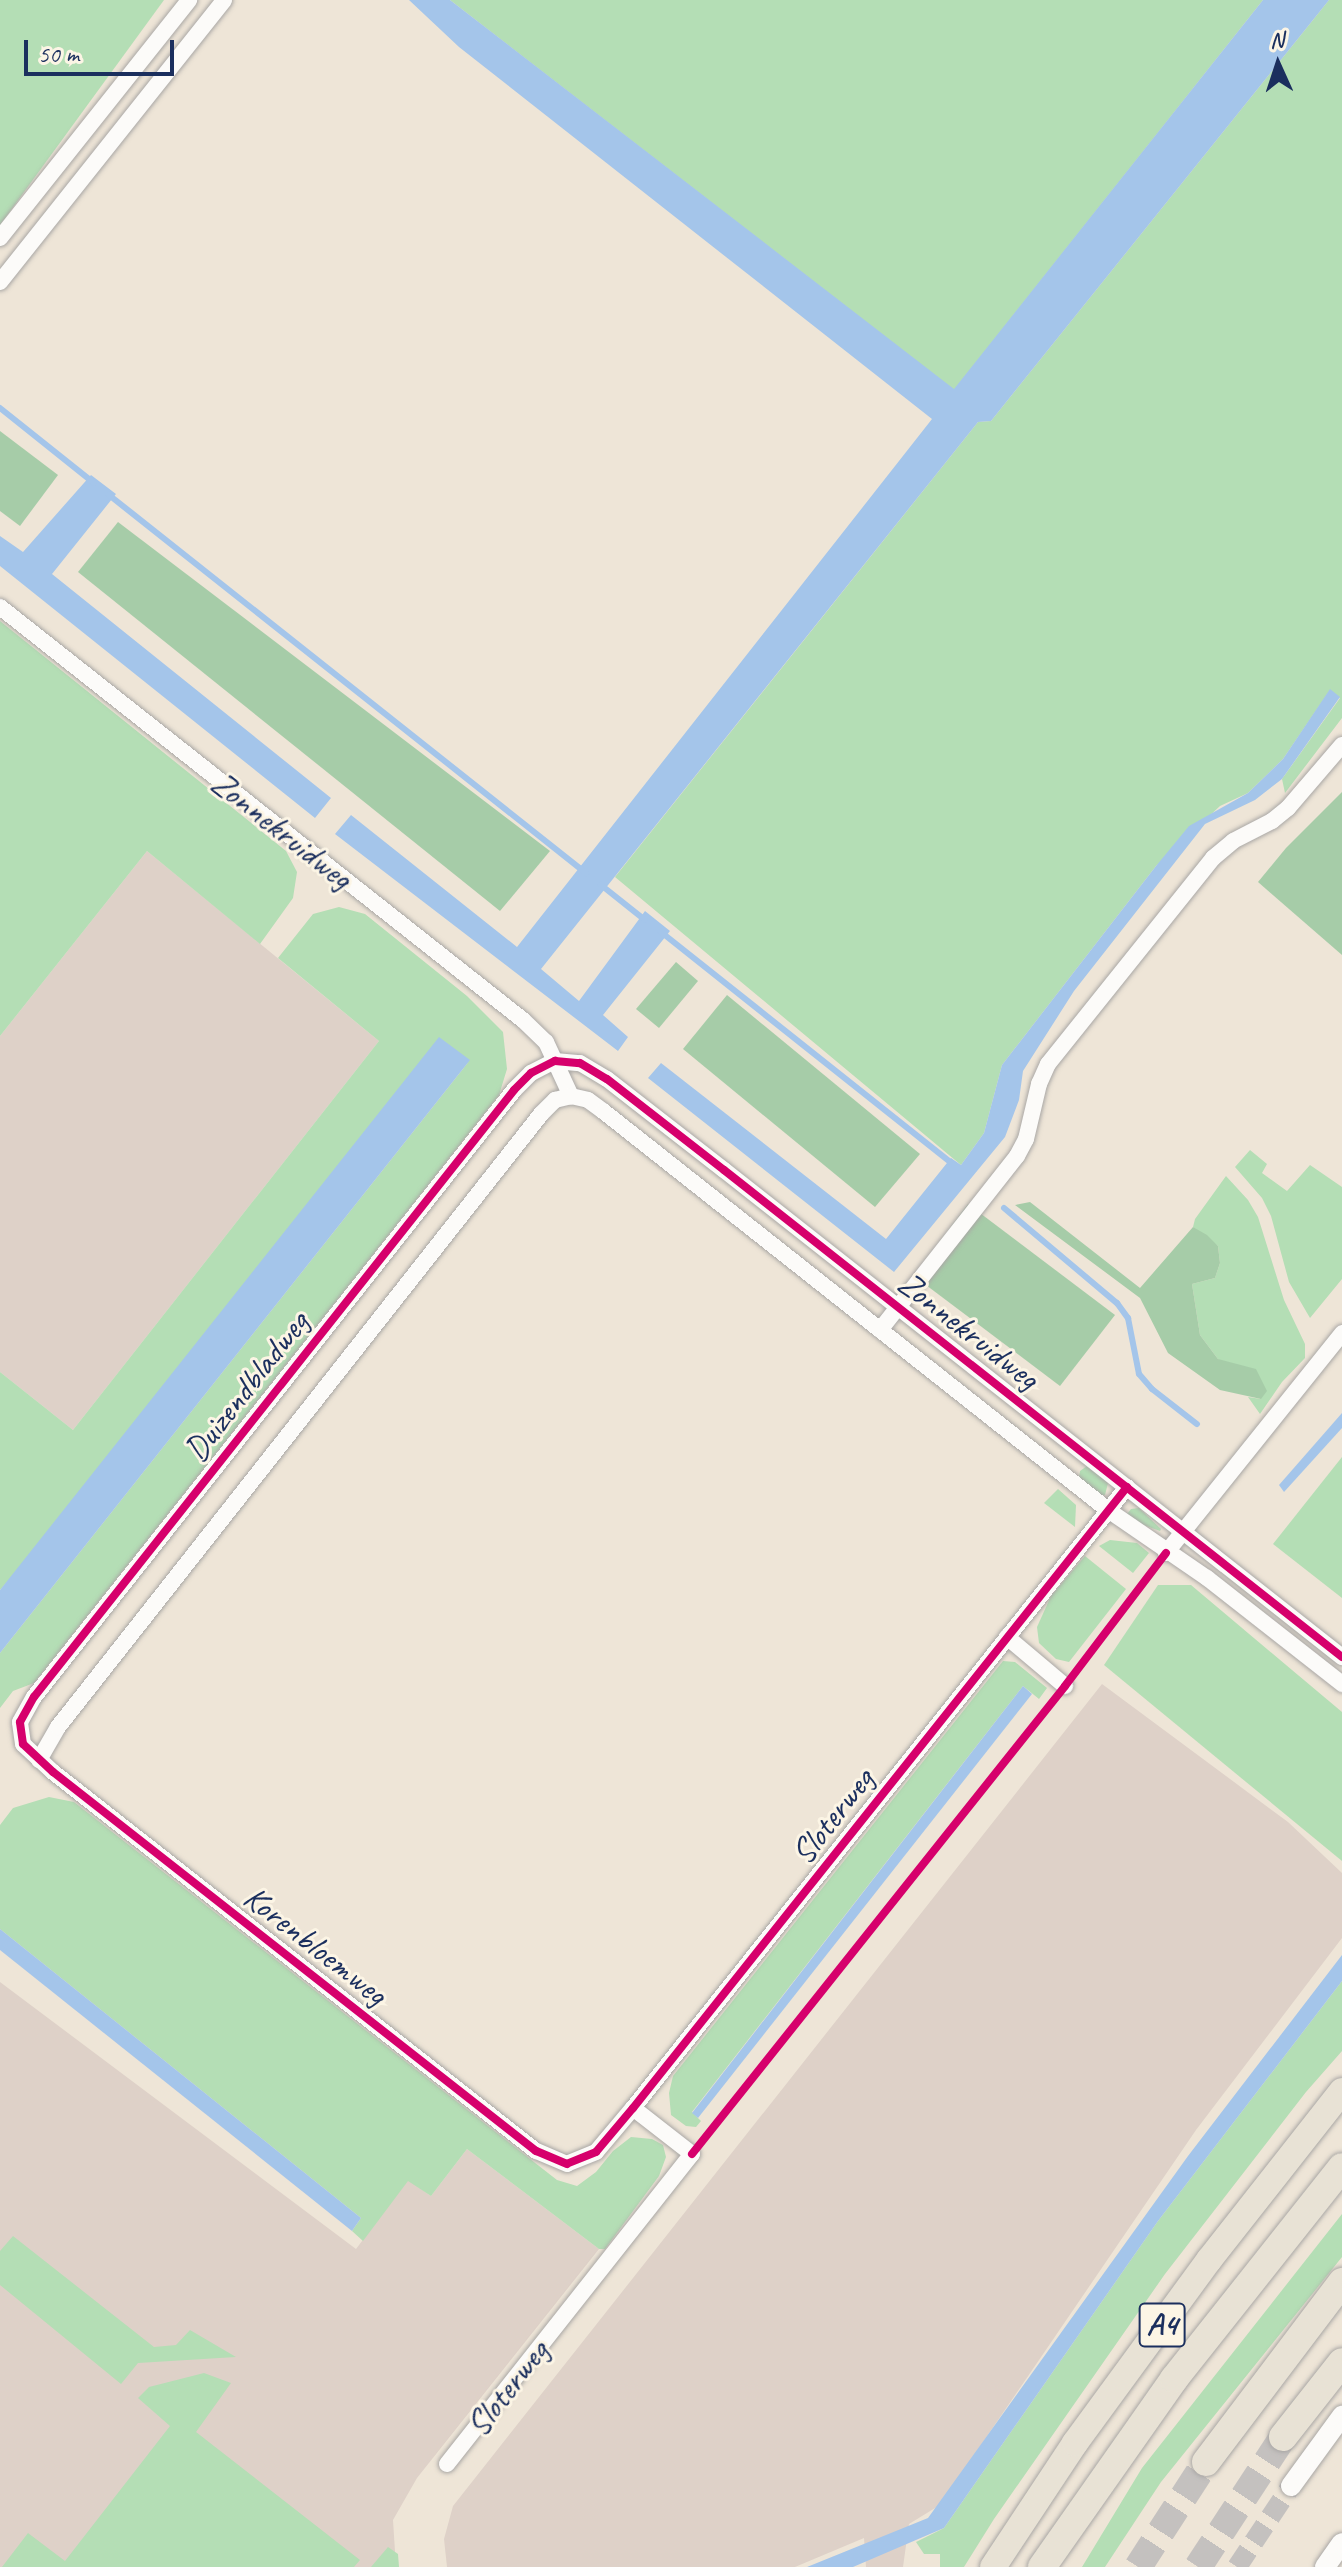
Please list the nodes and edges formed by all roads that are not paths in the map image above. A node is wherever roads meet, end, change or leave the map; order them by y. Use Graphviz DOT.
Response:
graph roads {
  1 [pos="189,0"];
  2 [pos="224,0"];
  3 [pos="0,238"];
  4 [pos="0,282"];
  5 [pos="0,607"];
  6 [pos="1342,745"];
  7 [pos="555,1061"];
  8 [pos="571,1096"];
  9 [pos="898,1307"];
  10 [pos="880,1330"];
  11 [pos="1342,1333"];
  12 [pos="1127,1487"];
  13 [pos="1108,1510"];
  14 [pos="1183,1532"];
  15 [pos="1166,1553"];
  16 [pos="1007,1637"];
  17 [pos="1342,1657"];
  18 [pos="1342,1684"];
  19 [pos="1065,1686"];
  20 [pos="39,1760"];
  21 [pos="1342,2091"];
  22 [pos="633,2108"];
  23 [pos="567,2164"];
  24 [pos="1342,2167"];
  25 [pos="1342,2282"];
  26 [pos="1342,2362"];
  27 [pos="1342,2416"];
  28 [pos="1283,2437"];
  29 [pos="1206,2462"];
  30 [pos="447,2464"];
  31 [pos="1291,2486"];
  32 [pos="1342,2543"];
  33 [pos="993,2567"];
  34 [pos="1042,2567"];
  35 [pos="1325,2567"];
  1 -- 3 [label="street"];
  2 -- 4 [label="street"];
  5 -- 7 [label="street, Zonnekruidweg"];
  6 -- 9 [label="street"];
  7 -- 8 [label="street, Zonnekruidweg"];
  7 -- 9 [label="street, Zonnekruidweg"];
  7 -- 20 [label="street, Duizendbladweg"];
  8 -- 10 [label="street, Zonnekruidweg"];
  8 -- 20 [label="street, Duizendbladweg"];
  9 -- 10 [label="street"];
  9 -- 12 [label="street, Zonnekruidweg"];
  10 -- 13 [label="street, Zonnekruidweg"];
  11 -- 14 [label="street"];
  12 -- 13 [label="street, Sloterweg"];
  12 -- 14 [label="street, Zonnekruidweg"];
  13 -- 15 [label="street, Zonnekruidweg"];
  13 -- 16 [label="street, Sloterweg"];
  14 -- 15 [label="street"];
  14 -- 17 [label="street, Zonnekruidweg"];
  15 -- 18 [label="street, Zonnekruidweg"];
  16 -- 19 [label="street"];
  16 -- 22 [label="street, Sloterweg"];
  20 -- 23 [label="street, Korenbloemweg"];
  21 -- 33 [label="highway, A4"];
  22 -- 23 [label="street, Sloterweg"];
  22 -- 30 [label="street, Sloterweg"];
  24 -- 34 [label="highway, A4"];
  25 -- 29 [label="highway"];
  26 -- 28 [label="highway"];
  27 -- 31 [label="street"];
  32 -- 35 [label="street"];
}
